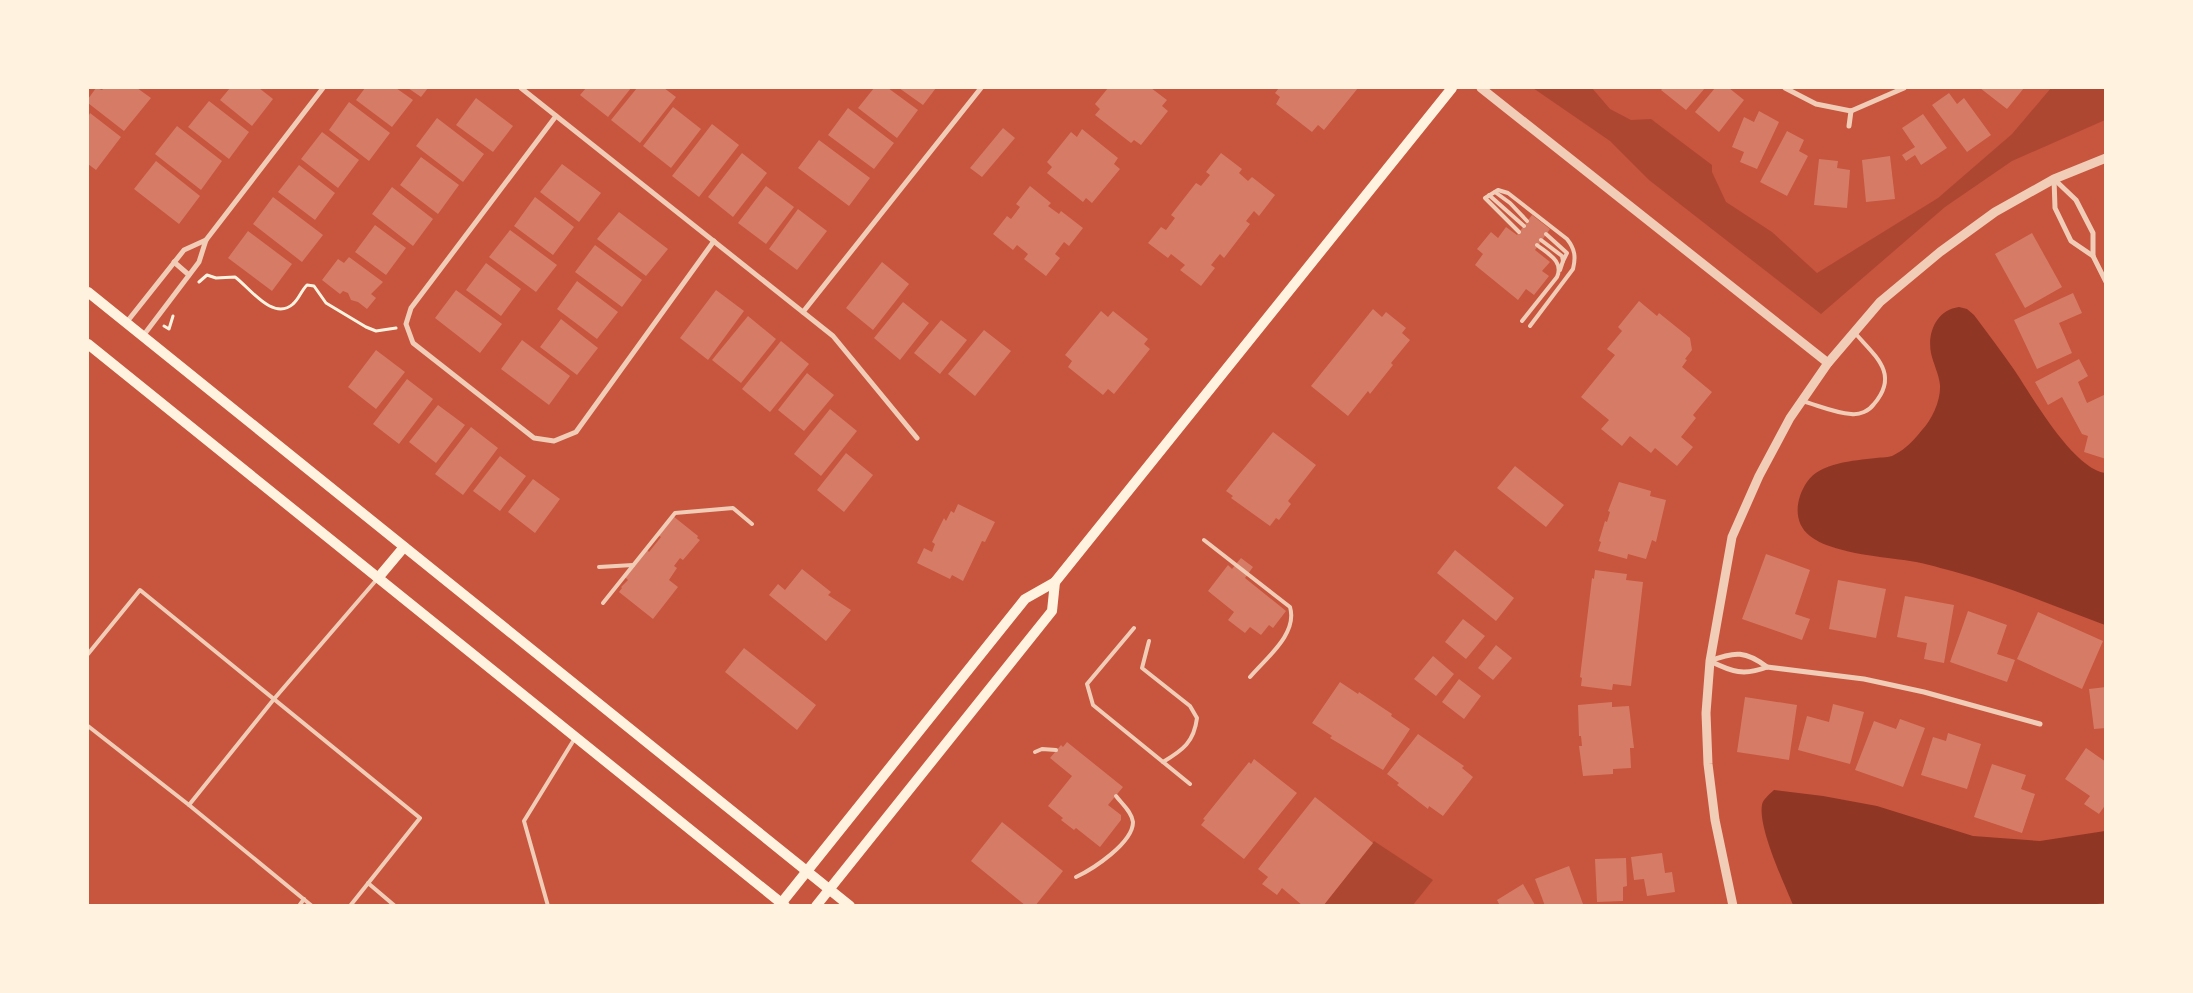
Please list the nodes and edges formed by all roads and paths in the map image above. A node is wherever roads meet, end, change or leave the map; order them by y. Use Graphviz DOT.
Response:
graph roads {
  1 [pos="323,88"];
  2 [pos="521,88"];
  3 [pos="981,88"];
  4 [pos="1452,88"];
  5 [pos="1481,88"];
  6 [pos="1786,88"];
  7 [pos="1904,88"];
  8 [pos="1851,111"];
  9 [pos="556,116"];
  10 [pos="1849,126"];
  11 [pos="2106,158"];
  12 [pos="2054,179"];
  13 [pos="1495,192"];
  14 [pos="1487,196"];
  15 [pos="1527,221"];
  16 [pos="1524,226"];
  17 [pos="1519,232"];
  18 [pos="1546,234"];
  19 [pos="206,240"];
  20 [pos="1541,240"];
  21 [pos="714,241"];
  22 [pos="1537,245"];
  23 [pos="2093,256"];
  24 [pos="1563,261"];
  25 [pos="174,262"];
  26 [pos="1560,270"];
  27 [pos="189,275"];
  28 [pos="2106,282"];
  29 [pos="198,283"];
  30 [pos="88,292"];
  31 [pos="178,309"];
  32 [pos="803,312"];
  33 [pos="155,320"];
  34 [pos="1522,321"];
  35 [pos="126,324"];
  36 [pos="406,324"];
  37 [pos="1530,326"];
  38 [pos="1854,333"];
  39 [pos="142,337"];
  40 [pos="88,344"];
  41 [pos="1828,363"];
  42 [pos="1802,401"];
  43 [pos="918,438"];
  44 [pos="752,524"];
  45 [pos="1204,540"];
  46 [pos="404,547"];
  47 [pos="633,565"];
  48 [pos="599,567"];
  49 [pos="378,578"];
  50 [pos="1055,582"];
  51 [pos="603,603"];
  52 [pos="1134,628"];
  53 [pos="1149,641"];
  54 [pos="88,654"];
  55 [pos="1710,661"];
  56 [pos="1768,667"];
  57 [pos="1250,677"];
  58 [pos="274,699"];
  59 [pos="2040,724"];
  60 [pos="88,726"];
  61 [pos="576,736"];
  62 [pos="1056,750"];
  63 [pos="1035,752"];
  64 [pos="1163,762"];
  65 [pos="1190,784"];
  66 [pos="1116,796"];
  67 [pos="189,805"];
  68 [pos="806,870"];
  69 [pos="1076,877"];
  70 [pos="368,883"];
  71 [pos="829,889"];
  72 [pos="304,899"];
  73 [pos="782,905"];
  74 [pos="299,906"];
  75 [pos="312,906"];
  76 [pos="350,906"];
  77 [pos="396,906"];
  78 [pos="548,906"];
  79 [pos="816,906"];
  80 [pos="850,906"];
  81 [pos="1733,906"];
  1 -- 19 [label="street"];
  2 -- 9 [label="street"];
  3 -- 32 [label="street"];
  4 -- 50 [label="main road"];
  5 -- 41 [label="street"];
  6 -- 8 [label="street"];
  7 -- 8 [label="street"];
  8 -- 10 [label="street"];
  9 -- 21 [label="street"];
  9 -- 36 [label="street"];
  11 -- 12 [label="street"];
  12 -- 23 [label="street"];
  12 -- 23 [label="street"];
  12 -- 38 [label="street"];
  13 -- 14 [label="lane"];
  13 -- 15 [label="lane"];
  13 -- 37 [label="lane"];
  14 -- 16 [label="lane"];
  14 -- 17 [label="lane"];
  18 -- 24 [label="lane"];
  19 -- 25 [label="street"];
  19 -- 27 [label="street"];
  20 -- 24 [label="lane"];
  21 -- 32 [label="street"];
  21 -- 36 [label="street"];
  22 -- 26 [label="lane"];
  23 -- 28 [label="street"];
  24 -- 26 [label="lane"];
  25 -- 27 [label="street"];
  25 -- 35 [label="street"];
  26 -- 34 [label="lane"];
  27 -- 33 [label="street"];
  29 -- 36 [label="path"];
  30 -- 35 [label="main road"];
  31 -- 33 [label="path"];
  32 -- 43 [label="street"];
  33 -- 39 [label="street"];
  35 -- 39 [label="main road"];
  38 -- 41 [label="street"];
  38 -- 42 [label="lane"];
  39 -- 46 [label="main road"];
  40 -- 49 [label="main road"];
  41 -- 42 [label="street"];
  42 -- 55 [label="street"];
  44 -- 47 [label="lane"];
  45 -- 57 [label="lane"];
  46 -- 49 [label="main road"];
  46 -- 68 [label="main road"];
  47 -- 48 [label="lane"];
  47 -- 51 [label="lane"];
  49 -- 58 [label="lane"];
  49 -- 61 [label="main road"];
  50 -- 68 [label="main road"];
  50 -- 71 [label="main road"];
  52 -- 64 [label="lane"];
  53 -- 64 [label="lane"];
  54 -- 58 [label="lane"];
  55 -- 56 [label="street"];
  55 -- 56 [label="street"];
  55 -- 81 [label="street"];
  56 -- 59 [label="street"];
  58 -- 67 [label="lane"];
  58 -- 70 [label="lane"];
  60 -- 67 [label="lane"];
  61 -- 73 [label="main road"];
  61 -- 78 [label="lane"];
  62 -- 63 [label="lane"];
  64 -- 65 [label="lane"];
  66 -- 69 [label="lane"];
  67 -- 72 [label="lane"];
  68 -- 71 [label="main road"];
  68 -- 73 [label="main road"];
  70 -- 76 [label="lane"];
  70 -- 77 [label="lane"];
  71 -- 79 [label="main road"];
  71 -- 80 [label="main road"];
  72 -- 74 [label="lane"];
  72 -- 75 [label="lane"];
}
